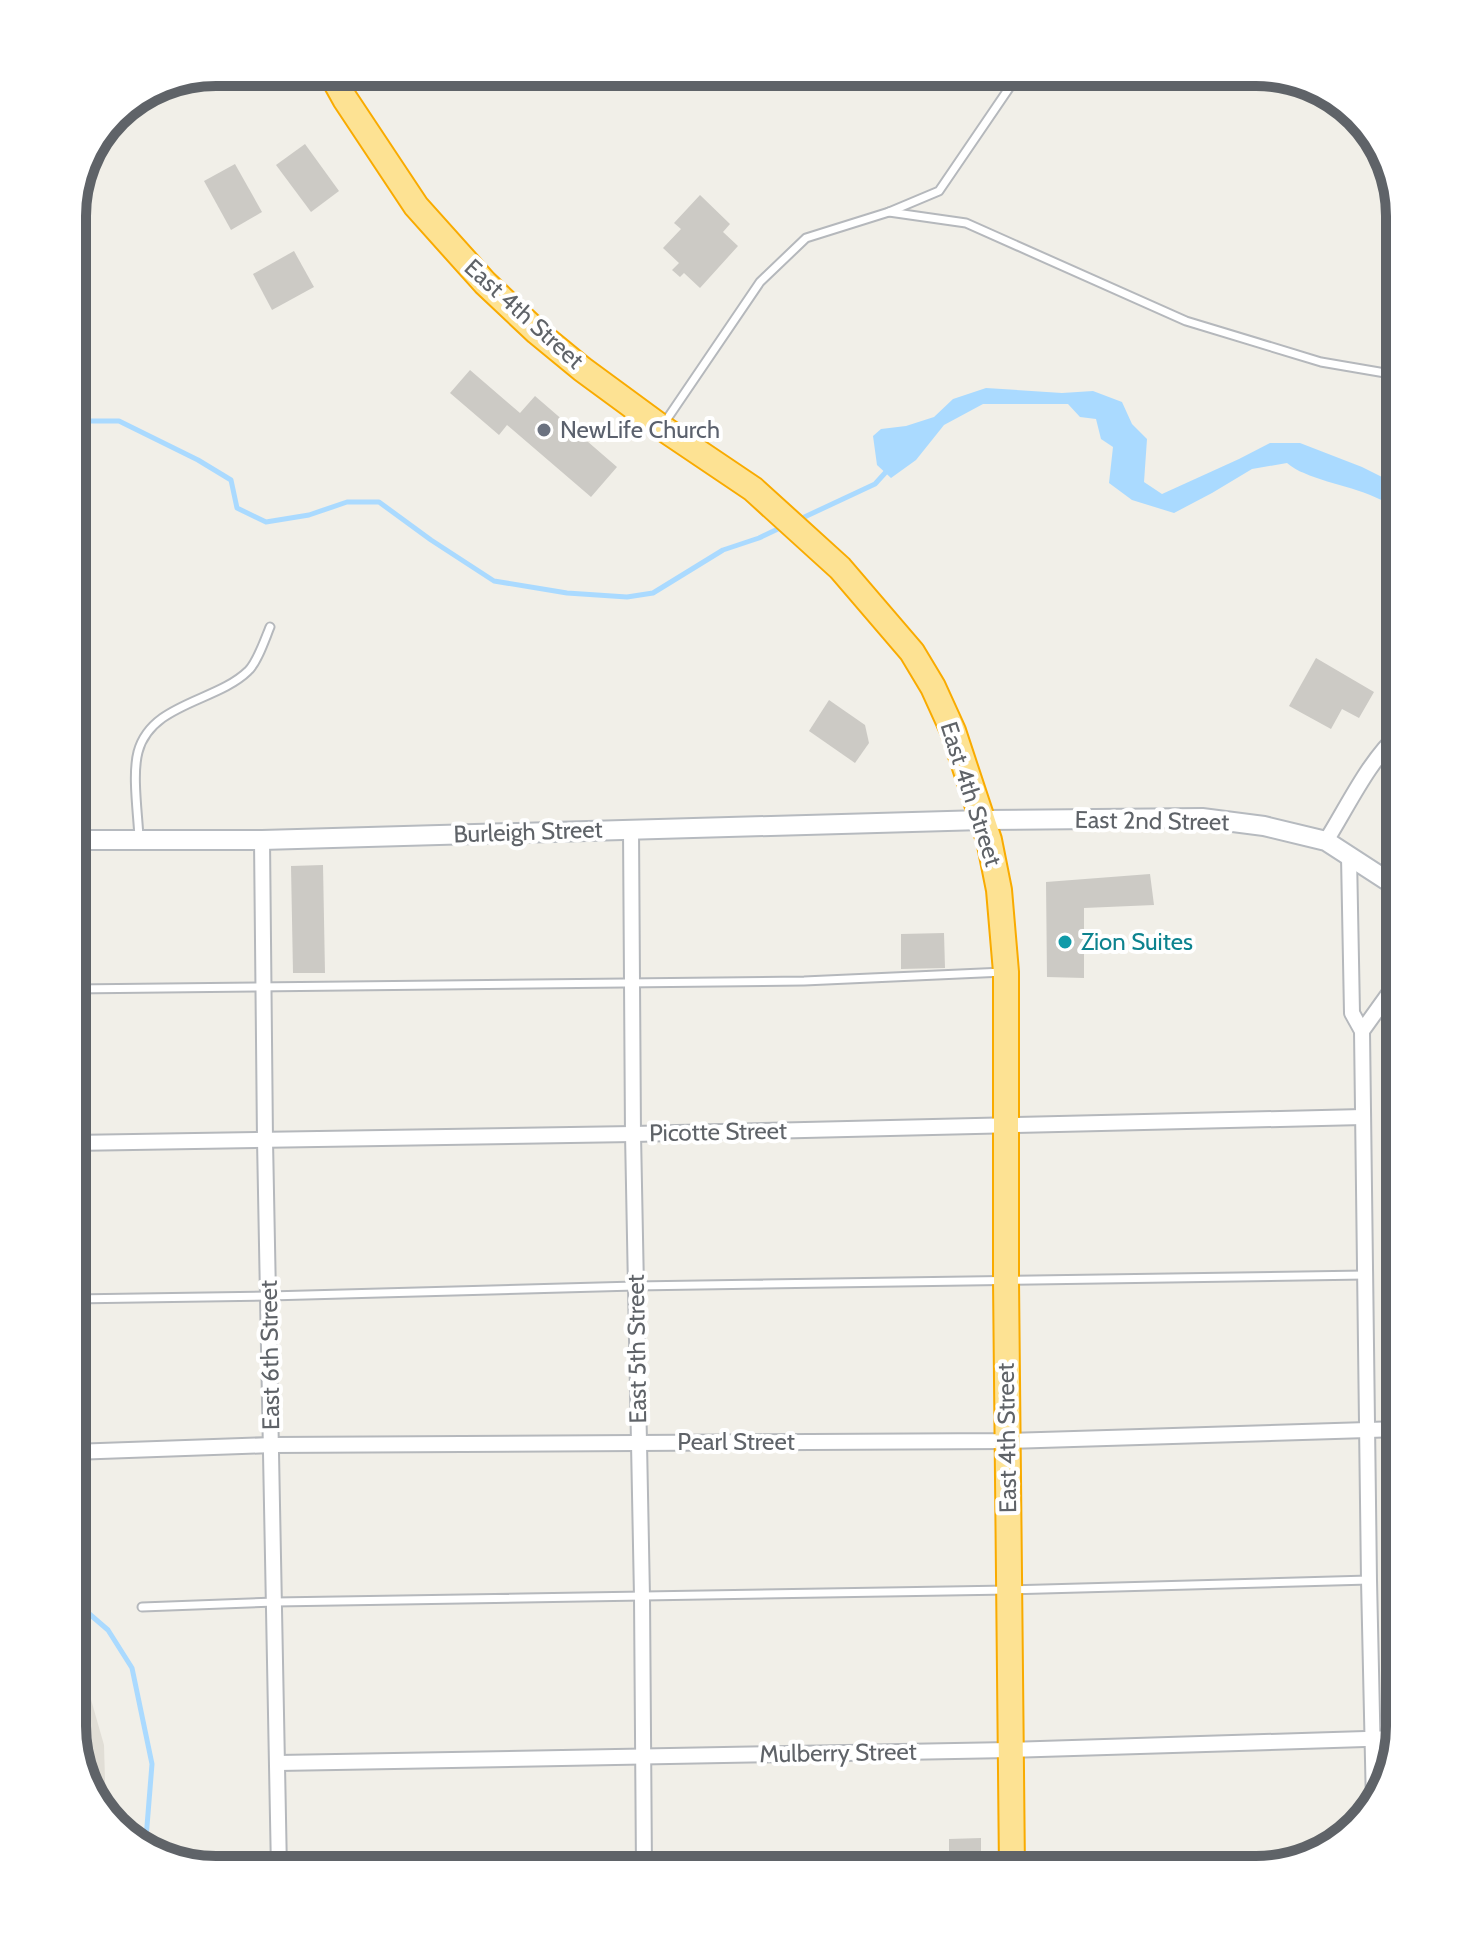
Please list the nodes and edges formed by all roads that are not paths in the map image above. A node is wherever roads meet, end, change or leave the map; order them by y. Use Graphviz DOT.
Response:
graph roads {
  1 [pos="338,86"];
  2 [pos="1010,86"];
  3 [pos="889,212"];
  4 [pos="1386,373"];
  5 [pos="661,427"];
  6 [pos="270,627"];
  7 [pos="1386,747"];
  8 [pos="983,820"];
  9 [pos="631,829"];
  10 [pos="86,840"];
  11 [pos="139,840"];
  12 [pos="262,840"];
  13 [pos="1326,841"];
  14 [pos="1349,856"];
  15 [pos="1386,880"];
  16 [pos="1006,972"];
  17 [pos="632,983"];
  18 [pos="264,988"];
  19 [pos="86,989"];
  20 [pos="1386,998"];
  21 [pos="1362,1031"];
  22 [pos="1363,1117"];
  23 [pos="1005,1125"];
  24 [pos="633,1134"];
  25 [pos="265,1140"];
  26 [pos="86,1143"];
  27 [pos="1365,1275"];
  28 [pos="1006,1281"];
  29 [pos="635,1286"];
  30 [pos="269,1296"];
  31 [pos="86,1299"];
  32 [pos="1386,1429"];
  33 [pos="1367,1430"];
  34 [pos="1007,1441"];
  35 [pos="639,1442"];
  36 [pos="272,1445"];
  37 [pos="86,1452"];
  38 [pos="1369,1580"];
  39 [pos="1009,1590"];
  40 [pos="642,1597"];
  41 [pos="275,1602"];
  42 [pos="142,1607"];
  43 [pos="1373,1738"];
  44 [pos="1385,1738"];
  45 [pos="1010,1750"];
  46 [pos="642,1757"];
  47 [pos="278,1763"];
  48 [pos="1374,1781"];
  49 [pos="279,1856"];
  50 [pos="644,1856"];
  51 [pos="1012,1856"];
  1 -- 5 [label="highway, East 4th Street"];
  2 -- 3 [label="lane"];
  3 -- 4 [label="lane"];
  3 -- 5 [label="lane"];
  5 -- 8 [label="highway, East 4th Street"];
  6 -- 11 [label="lane"];
  7 -- 13 [label="street"];
  8 -- 9 [label="street, Burleigh Street"];
  8 -- 13 [label="street, East 2nd Street"];
  8 -- 16 [label="highway, East 4th Street"];
  9 -- 12 [label="street, Burleigh Street"];
  9 -- 17 [label="street, East 5th Street"];
  10 -- 11 [label="street, Burleigh Street"];
  11 -- 12 [label="street, Burleigh Street"];
  12 -- 18 [label="street, East 6th Street"];
  13 -- 14 [label="street, East 2nd Street"];
  14 -- 15 [label="street, East 2nd Street"];
  14 -- 21 [label="street"];
  16 -- 17 [label="lane"];
  16 -- 23 [label="highway, East 4th Street"];
  17 -- 18 [label="lane"];
  17 -- 24 [label="street, East 5th Street"];
  18 -- 19 [label="lane"];
  18 -- 25 [label="street, East 6th Street"];
  20 -- 21 [label="street"];
  21 -- 22 [label="street"];
  22 -- 23 [label="street, Picotte Street"];
  22 -- 27 [label="street"];
  23 -- 24 [label="street, Picotte Street"];
  23 -- 28 [label="highway, East 4th Street"];
  24 -- 25 [label="street, Picotte Street"];
  24 -- 29 [label="street, East 5th Street"];
  25 -- 26 [label="street, Picotte Street"];
  25 -- 30 [label="street, East 6th Street"];
  27 -- 28 [label="lane"];
  27 -- 33 [label="street"];
  28 -- 29 [label="lane"];
  28 -- 34 [label="highway, East 4th Street"];
  29 -- 30 [label="lane"];
  29 -- 35 [label="street, East 5th Street"];
  30 -- 31 [label="lane"];
  30 -- 36 [label="street, East 6th Street"];
  32 -- 33 [label="street, Pearl Street"];
  33 -- 34 [label="street, Pearl Street"];
  33 -- 38 [label="street"];
  34 -- 35 [label="street, Pearl Street"];
  34 -- 39 [label="highway, East 4th Street"];
  35 -- 36 [label="street, Pearl Street"];
  35 -- 40 [label="street, East 5th Street"];
  36 -- 37 [label="street, Pearl Street"];
  36 -- 41 [label="street, East 6th Street"];
  38 -- 39 [label="lane"];
  38 -- 43 [label="street"];
  39 -- 40 [label="lane"];
  39 -- 45 [label="highway, East 4th Street"];
  40 -- 41 [label="lane"];
  40 -- 46 [label="street, East 5th Street"];
  41 -- 42 [label="lane"];
  41 -- 47 [label="street, East 6th Street"];
  43 -- 44 [label="street, Mulberry Street"];
  43 -- 45 [label="street, Mulberry Street"];
  43 -- 48 [label="street"];
  45 -- 46 [label="street, Mulberry Street"];
  45 -- 51 [label="highway, East 4th Street"];
  46 -- 47 [label="street, Mulberry Street"];
  46 -- 50 [label="street, East 5th Street"];
  47 -- 49 [label="street, East 6th Street"];
}
